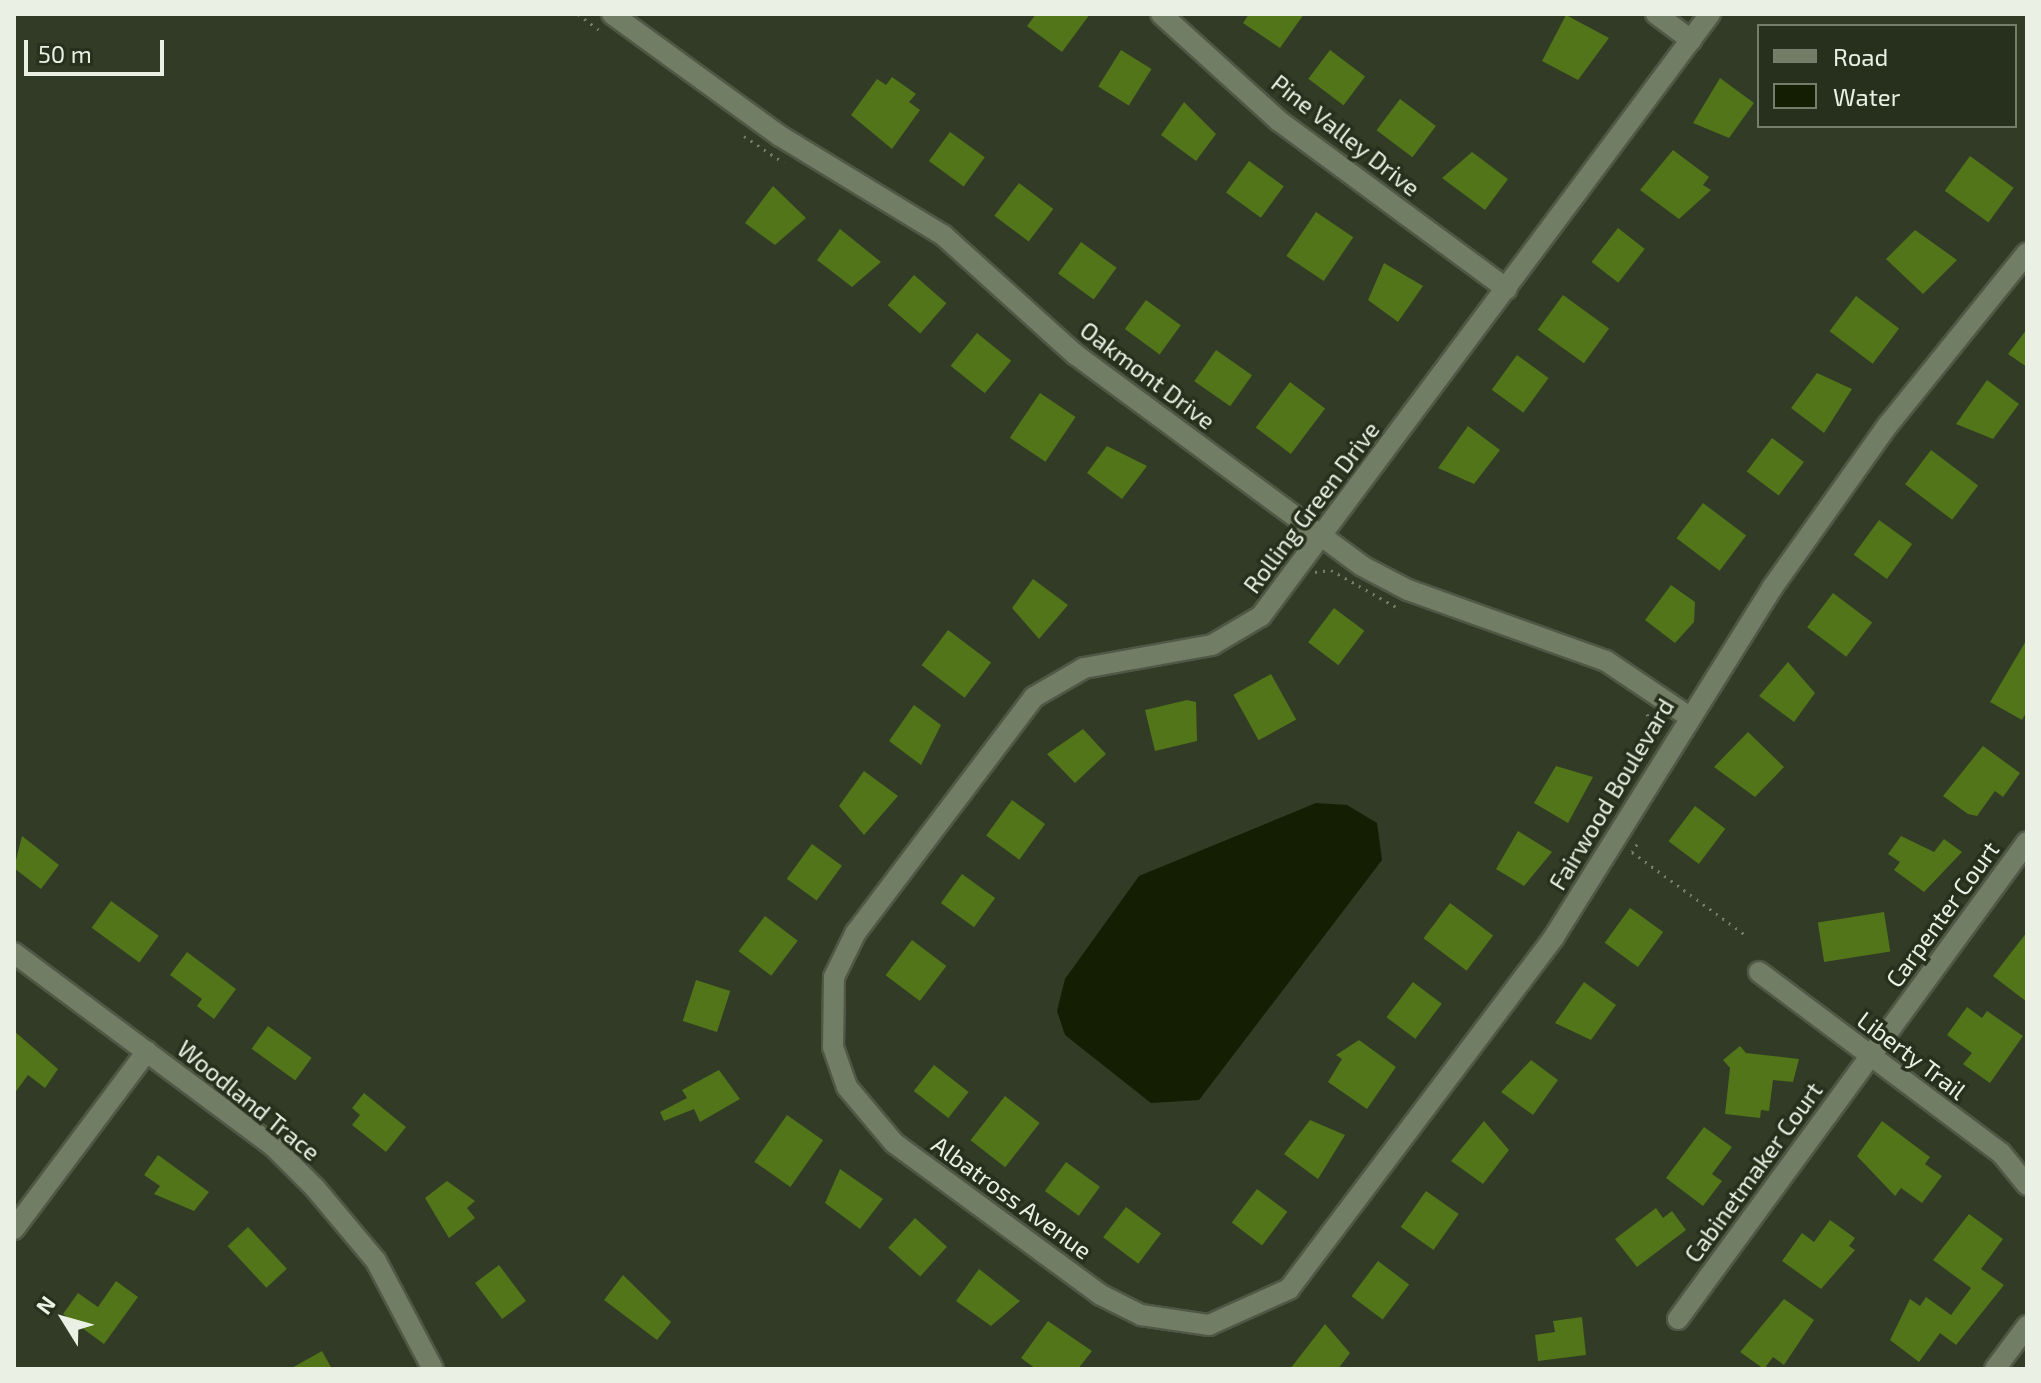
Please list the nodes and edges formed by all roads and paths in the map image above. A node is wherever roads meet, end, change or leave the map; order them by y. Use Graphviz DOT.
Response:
graph roads {
  1 [pos="578,14"];
  2 [pos="1161,14"];
  3 [pos="1656,14"];
  4 [pos="1710,14"];
  5 [pos="620,22"];
  6 [pos="1691,40"];
  7 [pos="730,126"];
  8 [pos="795,170"];
  9 [pos="2027,253"];
  10 [pos="1507,289"];
  11 [pos="1323,538"];
  12 [pos="1314,571"];
  13 [pos="1405,611"];
  14 [pos="1640,709"];
  15 [pos="1688,716"];
  16 [pos="1661,738"];
  17 [pos="1639,840"];
  18 [pos="2027,842"];
  19 [pos="1744,934"];
  20 [pos="14,953"];
  21 [pos="1759,972"];
  22 [pos="833,1047"];
  23 [pos="147,1051"];
  24 [pos="1870,1055"];
  25 [pos="2027,1185"];
  26 [pos="14,1229"];
  27 [pos="1678,1319"];
  28 [pos="1209,1325"];
  29 [pos="2027,1326"];
  30 [pos="433,1369"];
  31 [pos="1995,1369"];
  1 -- 5 [label="path"];
  2 -- 10 [label="street, Pine Valley Drive"];
  3 -- 6 [label="street"];
  4 -- 6 [label="street, Rolling Green Drive"];
  5 -- 11 [label="street, Oakmont Drive"];
  6 -- 10 [label="street, Rolling Green Drive"];
  7 -- 8 [label="path"];
  9 -- 15 [label="street, Fairwood Boulevard"];
  10 -- 11 [label="street, Rolling Green Drive"];
  11 -- 15 [label="street, Oakmont Drive"];
  11 -- 22 [label="street, Rolling Green Drive"];
  12 -- 13 [label="path"];
  14 -- 16 [label="path"];
  15 -- 28 [label="street, Fairwood Boulevard"];
  17 -- 19 [label="path"];
  18 -- 24 [label="street, Carpenter Court"];
  20 -- 23 [label="street, Woodland Trace"];
  21 -- 24 [label="street, Liberty Trail"];
  22 -- 28 [label="street, Albatross Avenue"];
  23 -- 26 [label="street"];
  23 -- 30 [label="street, Woodland Trace"];
  24 -- 25 [label="street, Liberty Trail"];
  24 -- 27 [label="street, Cabinetmaker Court"];
  29 -- 31 [label="street"];
}
